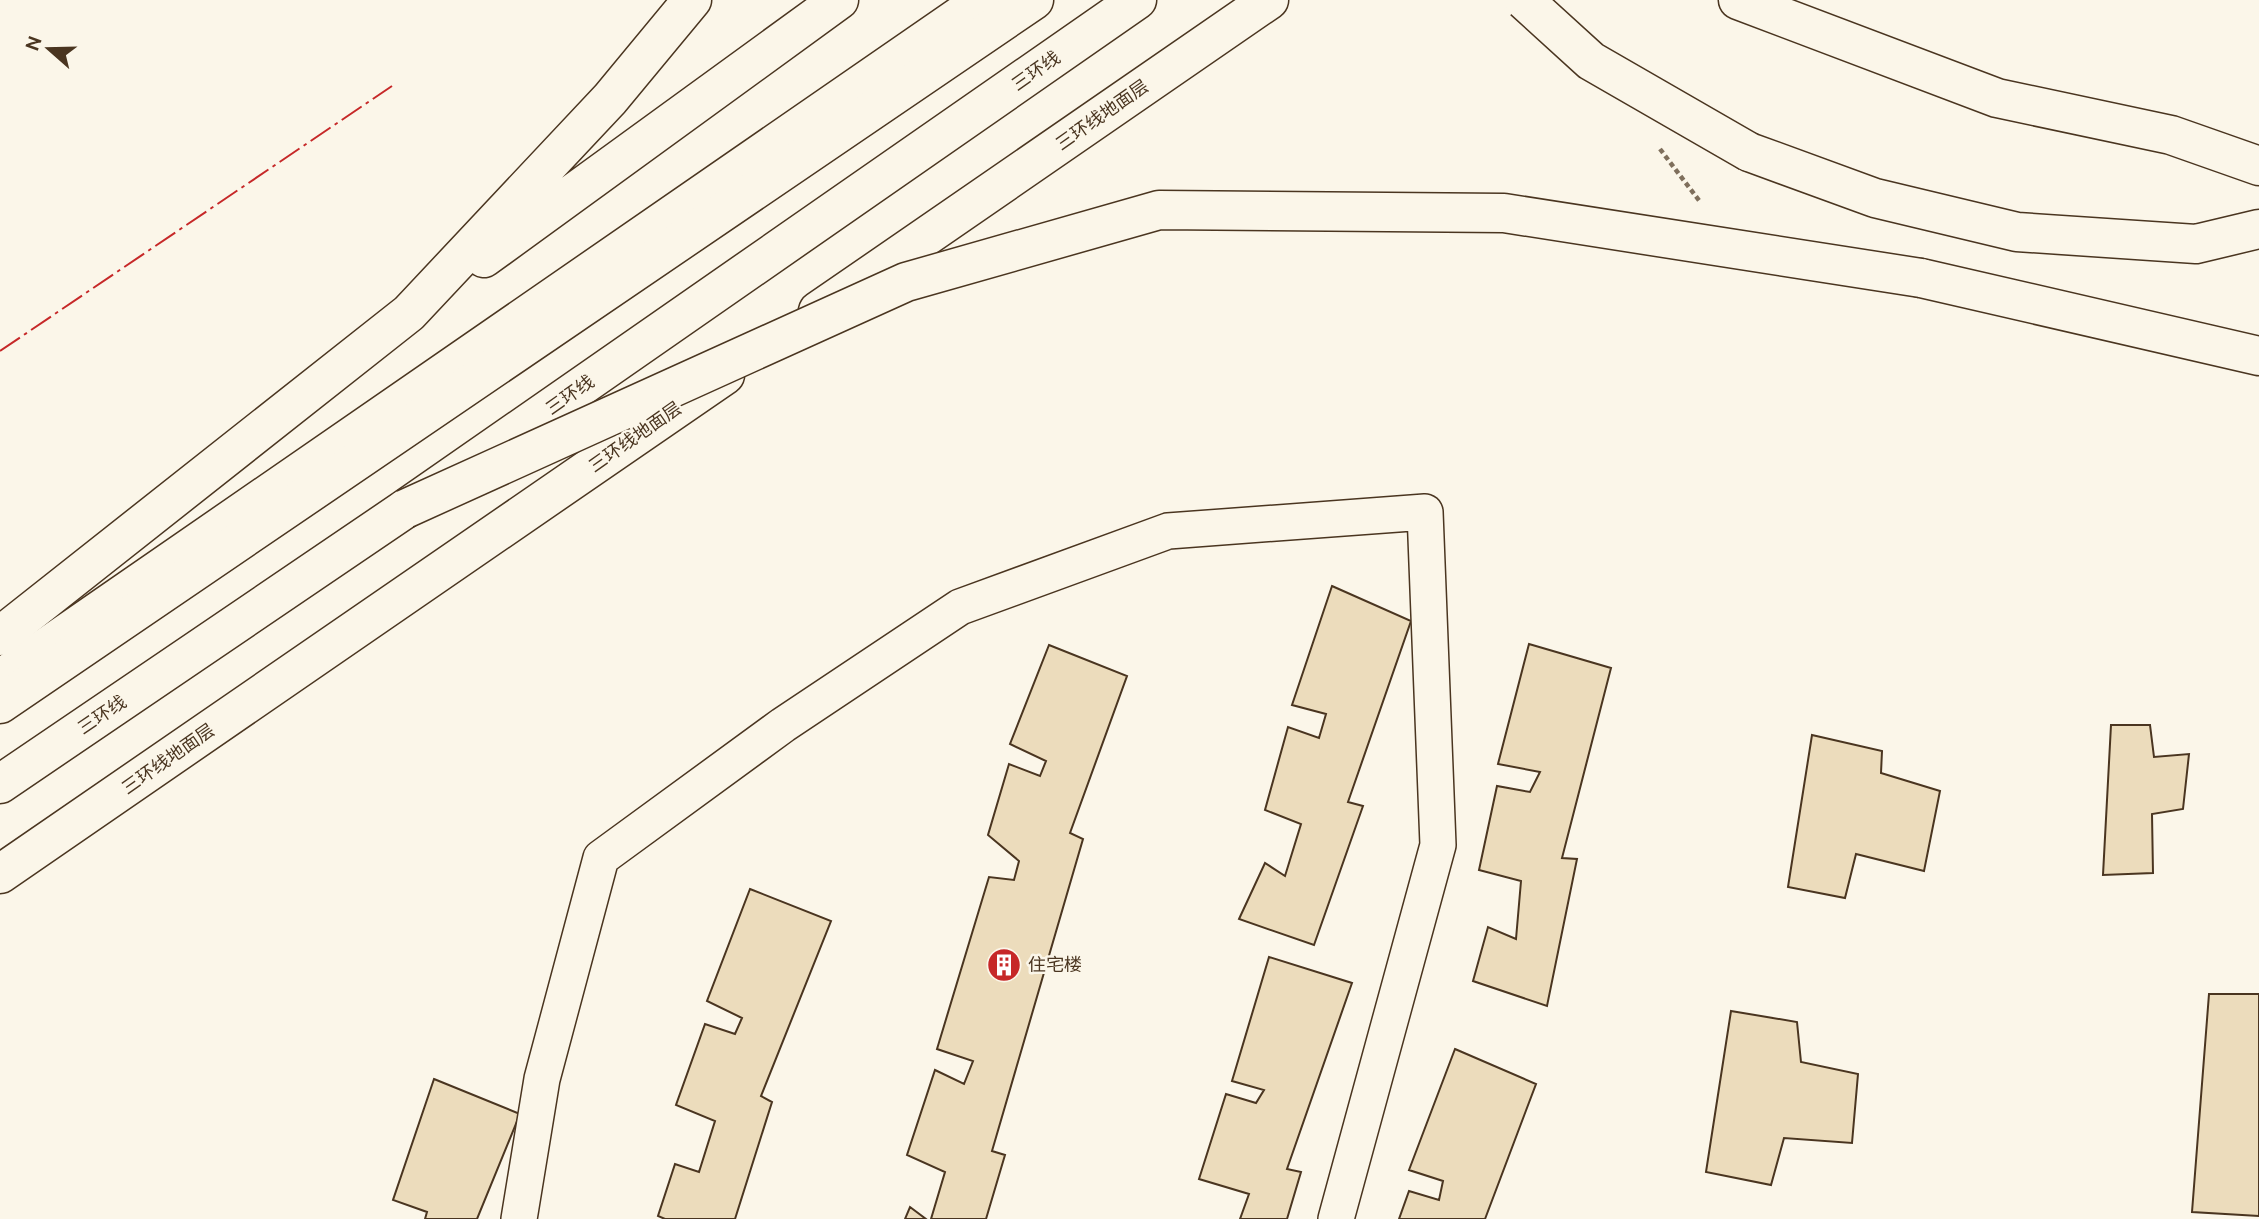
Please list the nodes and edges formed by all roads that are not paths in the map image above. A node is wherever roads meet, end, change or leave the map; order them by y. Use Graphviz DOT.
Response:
graph roads {
  1 [pos="692,0"];
  2 [pos="839,0"];
  3 [pos="983,0"];
  4 [pos="1034,0"];
  5 [pos="1137,0"];
  6 [pos="1269,0"];
  7 [pos="1524,0"];
  8 [pos="1738,0"];
  9 [pos="2259,166"];
  10 [pos="2259,229"];
  11 [pos="410,313"];
  12 [pos="2259,356"];
  13 [pos="405,509"];
  14 [pos="0,636"];
  15 [pos="0,679"];
  16 [pos="0,704"];
  17 [pos="0,784"];
  18 [pos="0,874"];
  19 [pos="519,1219"];
  20 [pos="1336,1219"];
  1 -- 11 [label="main road"];
  2 -- 11 [label="main road"];
  3 -- 15 [label="main road"];
  4 -- 16 [label="main road"];
  5 -- 13 [label="main road, 三环线, bridge"];
  6 -- 18 [label="main road, 三环线地面层"];
  7 -- 10 [label="main road, bridge"];
  8 -- 9 [label="main road"];
  11 -- 14 [label="main road"];
  12 -- 13 [label="main road, bridge"];
  13 -- 17 [label="main road, 三环线"];
  19 -- 20 [label="street"];
}
